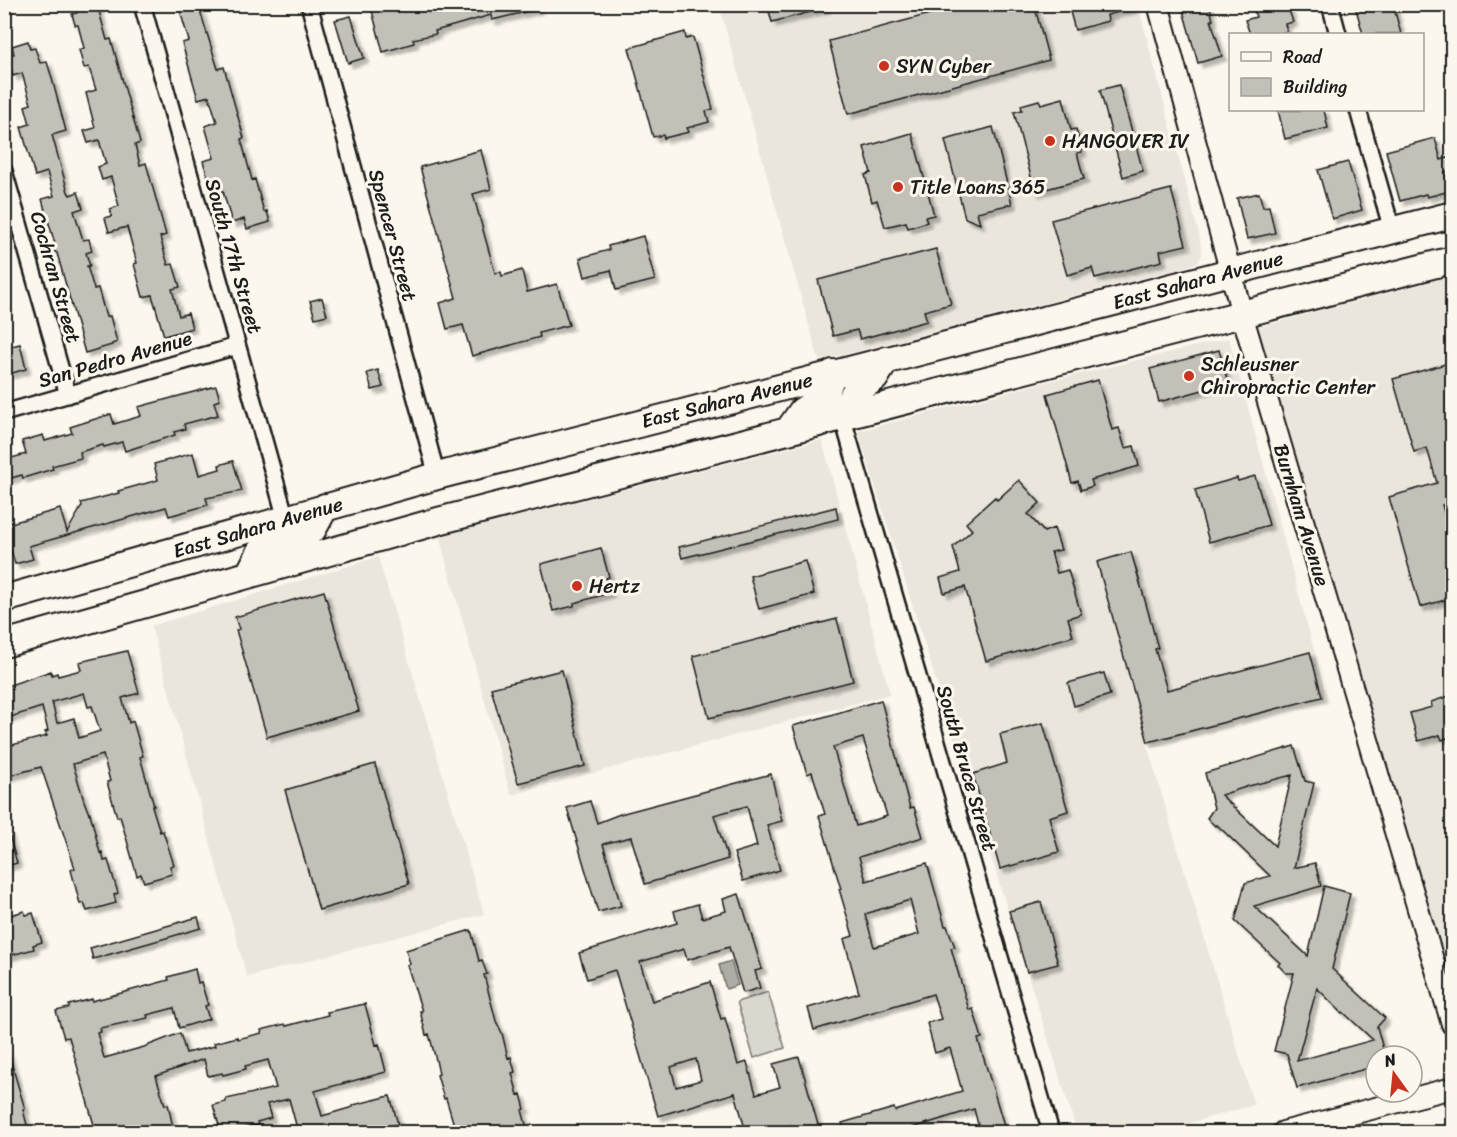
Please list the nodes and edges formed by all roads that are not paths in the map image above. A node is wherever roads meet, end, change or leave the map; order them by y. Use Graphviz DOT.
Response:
graph roads {
  1 [pos="142,4"];
  2 [pos="309,4"];
  3 [pos="1158,4"];
  4 [pos="1330,4"];
  5 [pos="1338,33"];
  6 [pos="1358,111"];
  7 [pos="4,171"];
  8 [pos="1452,215"];
  9 [pos="1392,230"];
  10 [pos="1452,260"];
  11 [pos="1230,272"];
  12 [pos="1242,314"];
  13 [pos="237,346"];
  14 [pos="886,360"];
  15 [pos="833,373"];
  16 [pos="68,395"];
  17 [pos="4,413"];
  18 [pos="842,416"];
  19 [pos="788,431"];
  20 [pos="437,476"];
  21 [pos="325,507"];
  22 [pos="286,519"];
  23 [pos="298,560"];
  24 [pos="249,574"];
  25 [pos="4,599"];
  26 [pos="4,644"];
  27 [pos="1452,1024"];
  28 [pos="1452,1088"];
  29 [pos="1051,1132"];
  30 [pos="1283,1132"];
  1 -- 13 [label="street, South 17th Street"];
  2 -- 20 [label="street, Spencer Street"];
  3 -- 11 [label="street, Burnham Avenue"];
  4 -- 5 [label="street"];
  6 -- 9 [label="street"];
  7 -- 16 [label="street, Cochran Street"];
  8 -- 9 [label="main road, East Sahara Avenue"];
  9 -- 11 [label="main road, East Sahara Avenue"];
  10 -- 12 [label="main road"];
  11 -- 12 [label="street, Burnham Avenue"];
  11 -- 14 [label="main road, East Sahara Avenue"];
  12 -- 18 [label="main road"];
  12 -- 27 [label="street, Burnham Avenue"];
  13 -- 16 [label="street, San Pedro Avenue"];
  13 -- 22 [label="street, South 17th Street"];
  14 -- 15 [label="main road, East Sahara Avenue"];
  14 -- 18 [label="main road"];
  15 -- 19 [label="main road"];
  15 -- 20 [label="main road, East Sahara Avenue"];
  16 -- 17 [label="street, San Pedro Avenue"];
  18 -- 19 [label="main road"];
  18 -- 29 [label="street, South Bruce Street"];
  19 -- 23 [label="main road"];
  20 -- 21 [label="main road, East Sahara Avenue"];
  21 -- 22 [label="main road, East Sahara Avenue"];
  21 -- 23 [label="main road"];
  22 -- 24 [label="main road"];
  22 -- 25 [label="main road, East Sahara Avenue"];
  23 -- 24 [label="main road"];
  24 -- 26 [label="main road"];
  28 -- 30 [label="street"];
}
